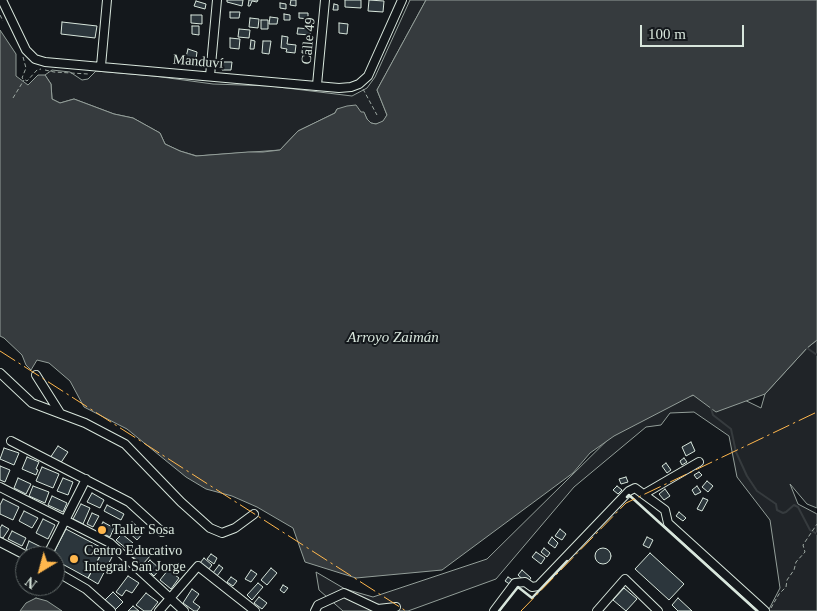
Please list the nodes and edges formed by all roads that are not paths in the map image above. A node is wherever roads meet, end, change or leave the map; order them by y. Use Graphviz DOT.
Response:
graph roads {
  1 [pos="2,0"];
  2 [pos="107,0"];
  3 [pos="217,0"];
  4 [pos="325,0"];
  5 [pos="402,0"];
  6 [pos="101,66"];
  7 [pos="210,76"];
  8 [pos="317,85"];
  9 [pos="0,373"];
  10 [pos="36,375"];
  11 [pos="60,413"];
  12 [pos="11,441"];
  13 [pos="699,462"];
  14 [pos="86,479"];
  15 [pos="0,487"];
  16 [pos="644,494"];
  17 [pos="254,514"];
  18 [pos="66,519"];
  19 [pos="162,532"];
  20 [pos="0,542"];
  21 [pos="51,546"];
  22 [pos="15,550"];
  23 [pos="65,577"];
  24 [pos="170,599"];
  25 [pos="396,607"];
  26 [pos="111,611"];
  27 [pos="159,611"];
  28 [pos="184,611"];
  29 [pos="255,611"];
  30 [pos="316,611"];
  31 [pos="494,611"];
  32 [pos="597,611"];
  33 [pos="658,611"];
  34 [pos="765,611"];
  1 -- 6 [label="street, Manduví"];
  2 -- 6 [label="street"];
  3 -- 7 [label="street"];
  4 -- 8 [label="street, Calle 49"];
  5 -- 8 [label="street, Manduví"];
  6 -- 7 [label="street, Manduví"];
  7 -- 8 [label="street, Manduví"];
  9 -- 11 [label="street"];
  10 -- 11 [label="street"];
  11 -- 17 [label="street"];
  12 -- 14 [label="street"];
  13 -- 16 [label="street"];
  14 -- 18 [label="street"];
  14 -- 19 [label="street"];
  15 -- 18 [label="street"];
  16 -- 31 [label="street"];
  16 -- 34 [label="street"];
  18 -- 21 [label="street"];
  18 -- 24 [label="street"];
  20 -- 22 [label="street"];
  23 -- 26 [label="street"];
  24 -- 27 [label="street"];
  24 -- 28 [label="street"];
  24 -- 29 [label="street"];
  25 -- 30 [label="street"];
  32 -- 33 [label="street"];
}
